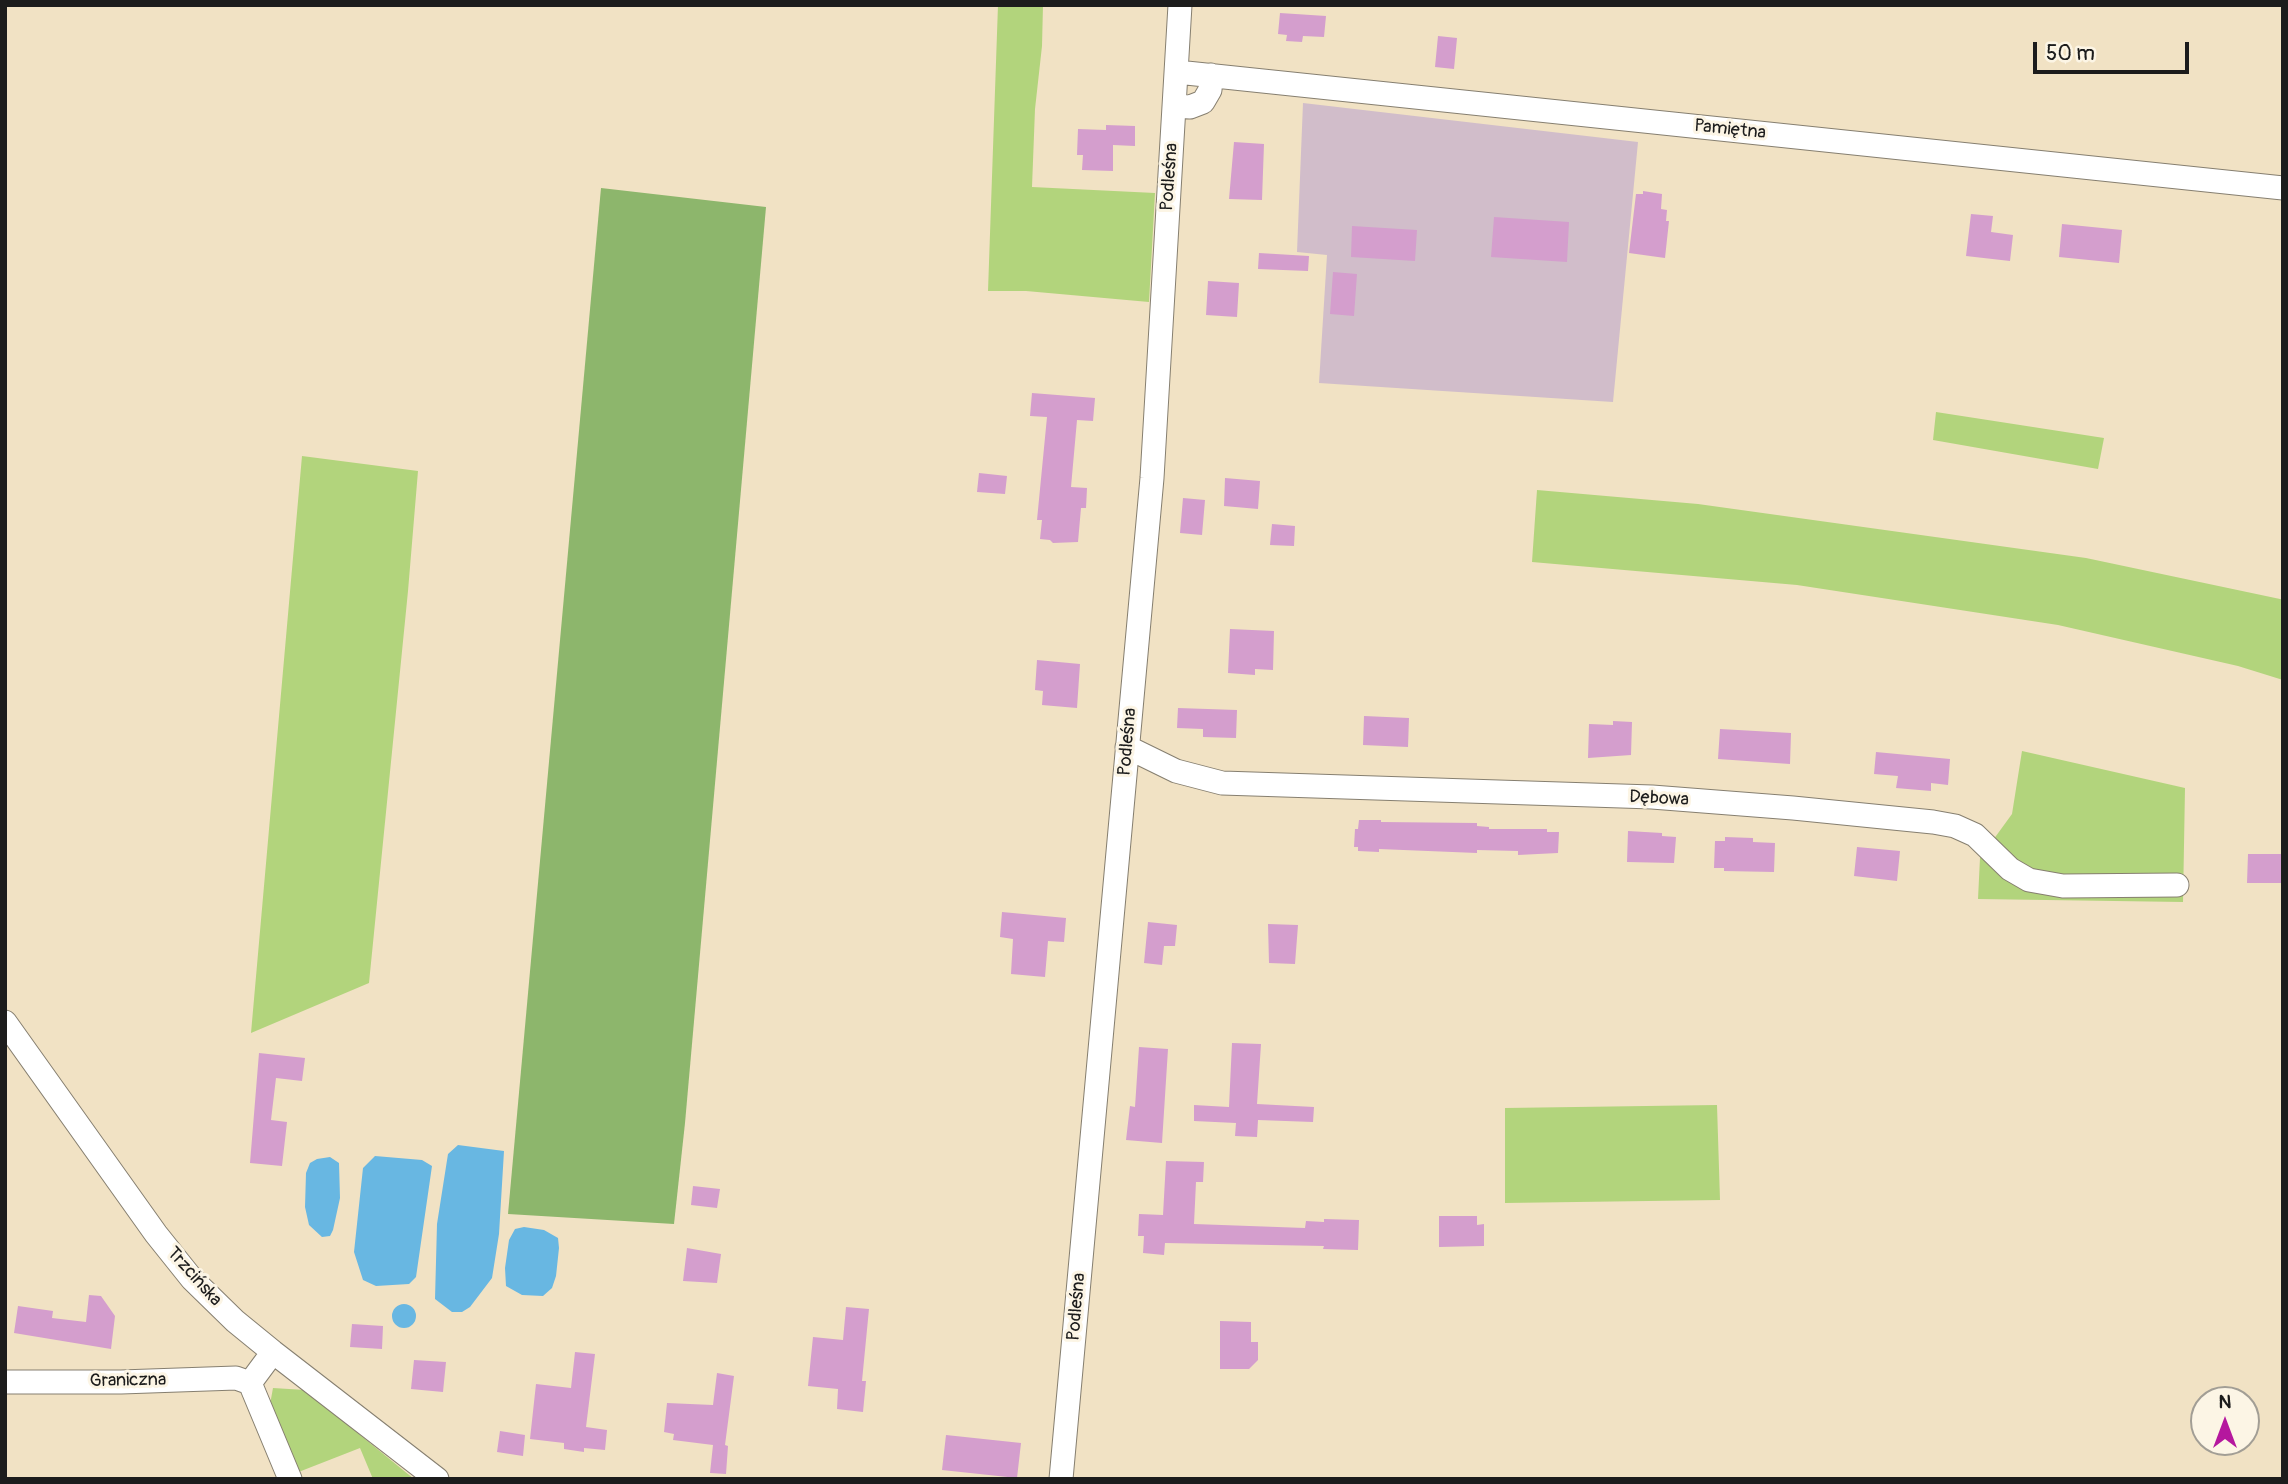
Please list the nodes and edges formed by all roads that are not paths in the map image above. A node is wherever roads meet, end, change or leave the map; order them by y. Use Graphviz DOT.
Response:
graph roads {
  1 [pos="1180,5"];
  2 [pos="1177,72"];
  3 [pos="1211,75"];
  4 [pos="1175,106"];
  5 [pos="2283,188"];
  6 [pos="1127,747"];
  7 [pos="2177,885"];
  8 [pos="5,1022"];
  9 [pos="273,1352"];
  10 [pos="5,1382"];
  11 [pos="250,1383"];
  12 [pos="290,1479"];
  13 [pos="438,1479"];
  14 [pos="1062,1479"];
  1 -- 2 [label="street, Podleśna"];
  2 -- 3 [label="street, Pamiętna"];
  2 -- 4 [label="street, Podleśna"];
  3 -- 4 [label="street"];
  3 -- 5 [label="street, Pamiętna"];
  4 -- 6 [label="street, Podleśna"];
  6 -- 7 [label="street, Dębowa"];
  6 -- 14 [label="street, Podleśna"];
  8 -- 9 [label="street, Trzcińska"];
  9 -- 11 [label="street"];
  9 -- 13 [label="street, Trzcińska"];
  10 -- 11 [label="street, Graniczna"];
  11 -- 12 [label="street"];
}
